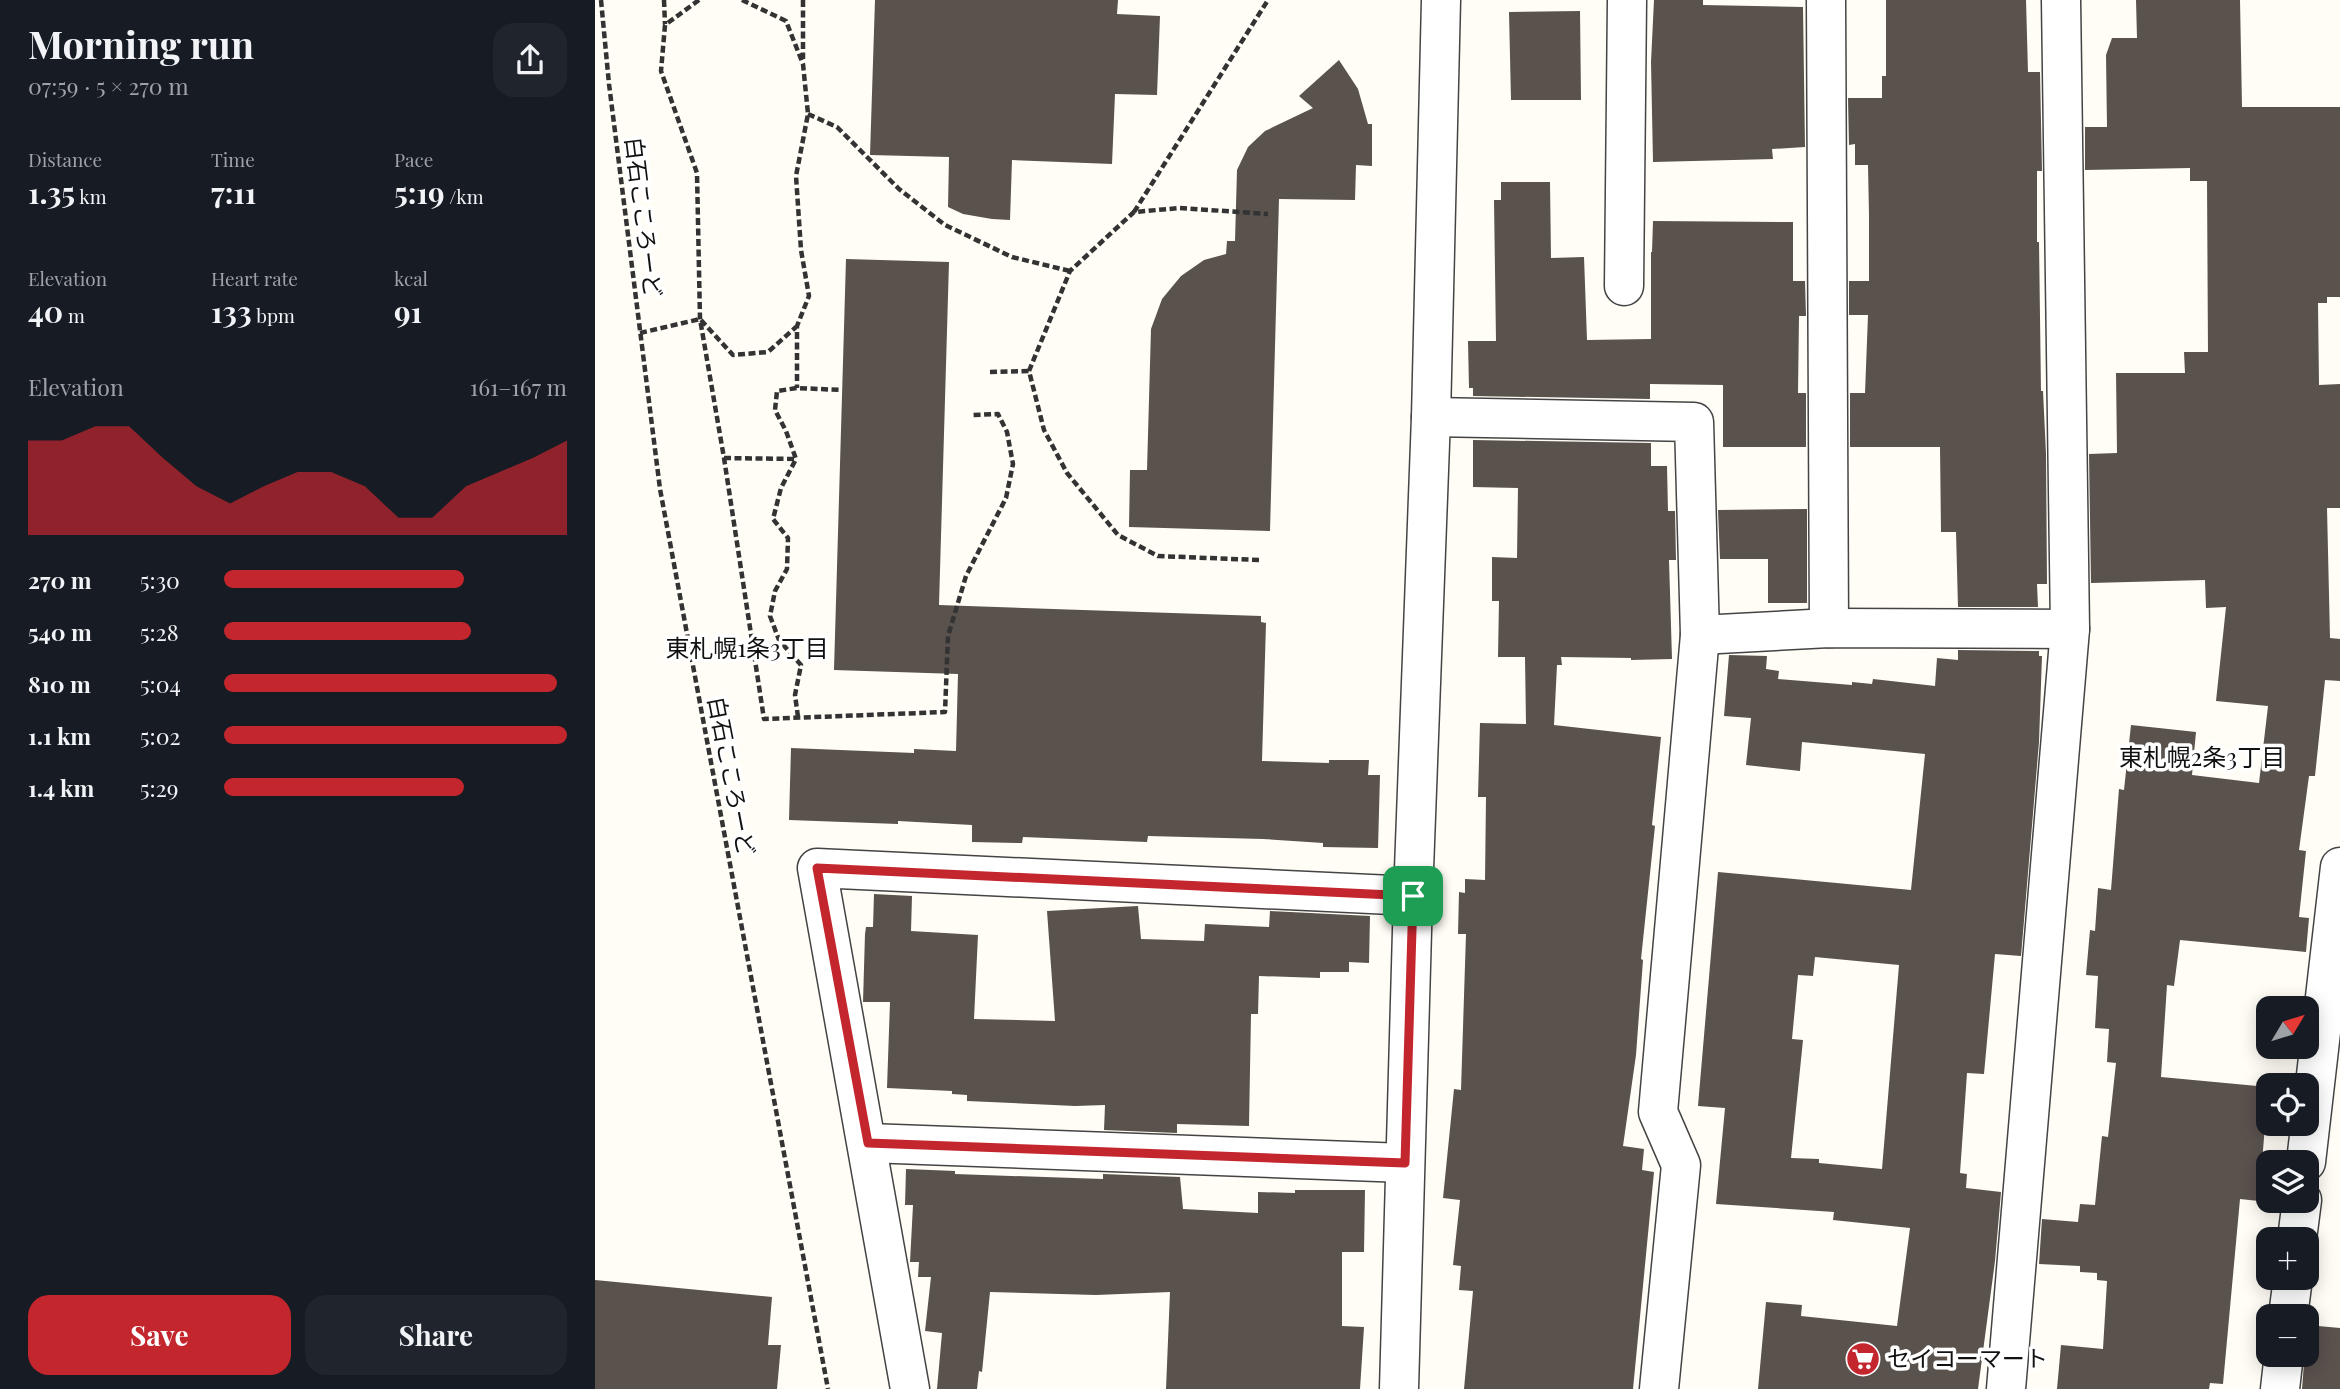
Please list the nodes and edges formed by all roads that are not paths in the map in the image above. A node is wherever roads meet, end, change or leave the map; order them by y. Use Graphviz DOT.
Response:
graph roads {
  1 [pos="1441,0"];
  2 [pos="1627,0"];
  3 [pos="1826,0"];
  4 [pos="2061,0"];
  5 [pos="1624,286"];
  6 [pos="1431,417"];
  7 [pos="1829,628"];
  8 [pos="2070,629"];
  9 [pos="1700,635"];
  10 [pos="2340,867"];
  11 [pos="1413,896"];
  12 [pos="868,1143"];
  13 [pos="2307,1150"];
  14 [pos="1405,1163"];
  15 [pos="2283,1367"];
  16 [pos="910,1389"];
  17 [pos="1399,1389"];
  18 [pos="1659,1389"];
  19 [pos="2006,1389"];
  20 [pos="2280,1389"];
  1 -- 6 [label="street"];
  2 -- 5 [label="street"];
  3 -- 7 [label="street"];
  4 -- 8 [label="street"];
  6 -- 9 [label="street"];
  6 -- 11 [label="street"];
  7 -- 8 [label="street"];
  7 -- 9 [label="street"];
  8 -- 19 [label="street"];
  9 -- 18 [label="street"];
  10 -- 13 [label="street"];
  11 -- 12 [label="street"];
  11 -- 14 [label="street"];
  12 -- 14 [label="street"];
  12 -- 16 [label="street"];
  14 -- 17 [label="street"];
  15 -- 20 [label="street"];
}
